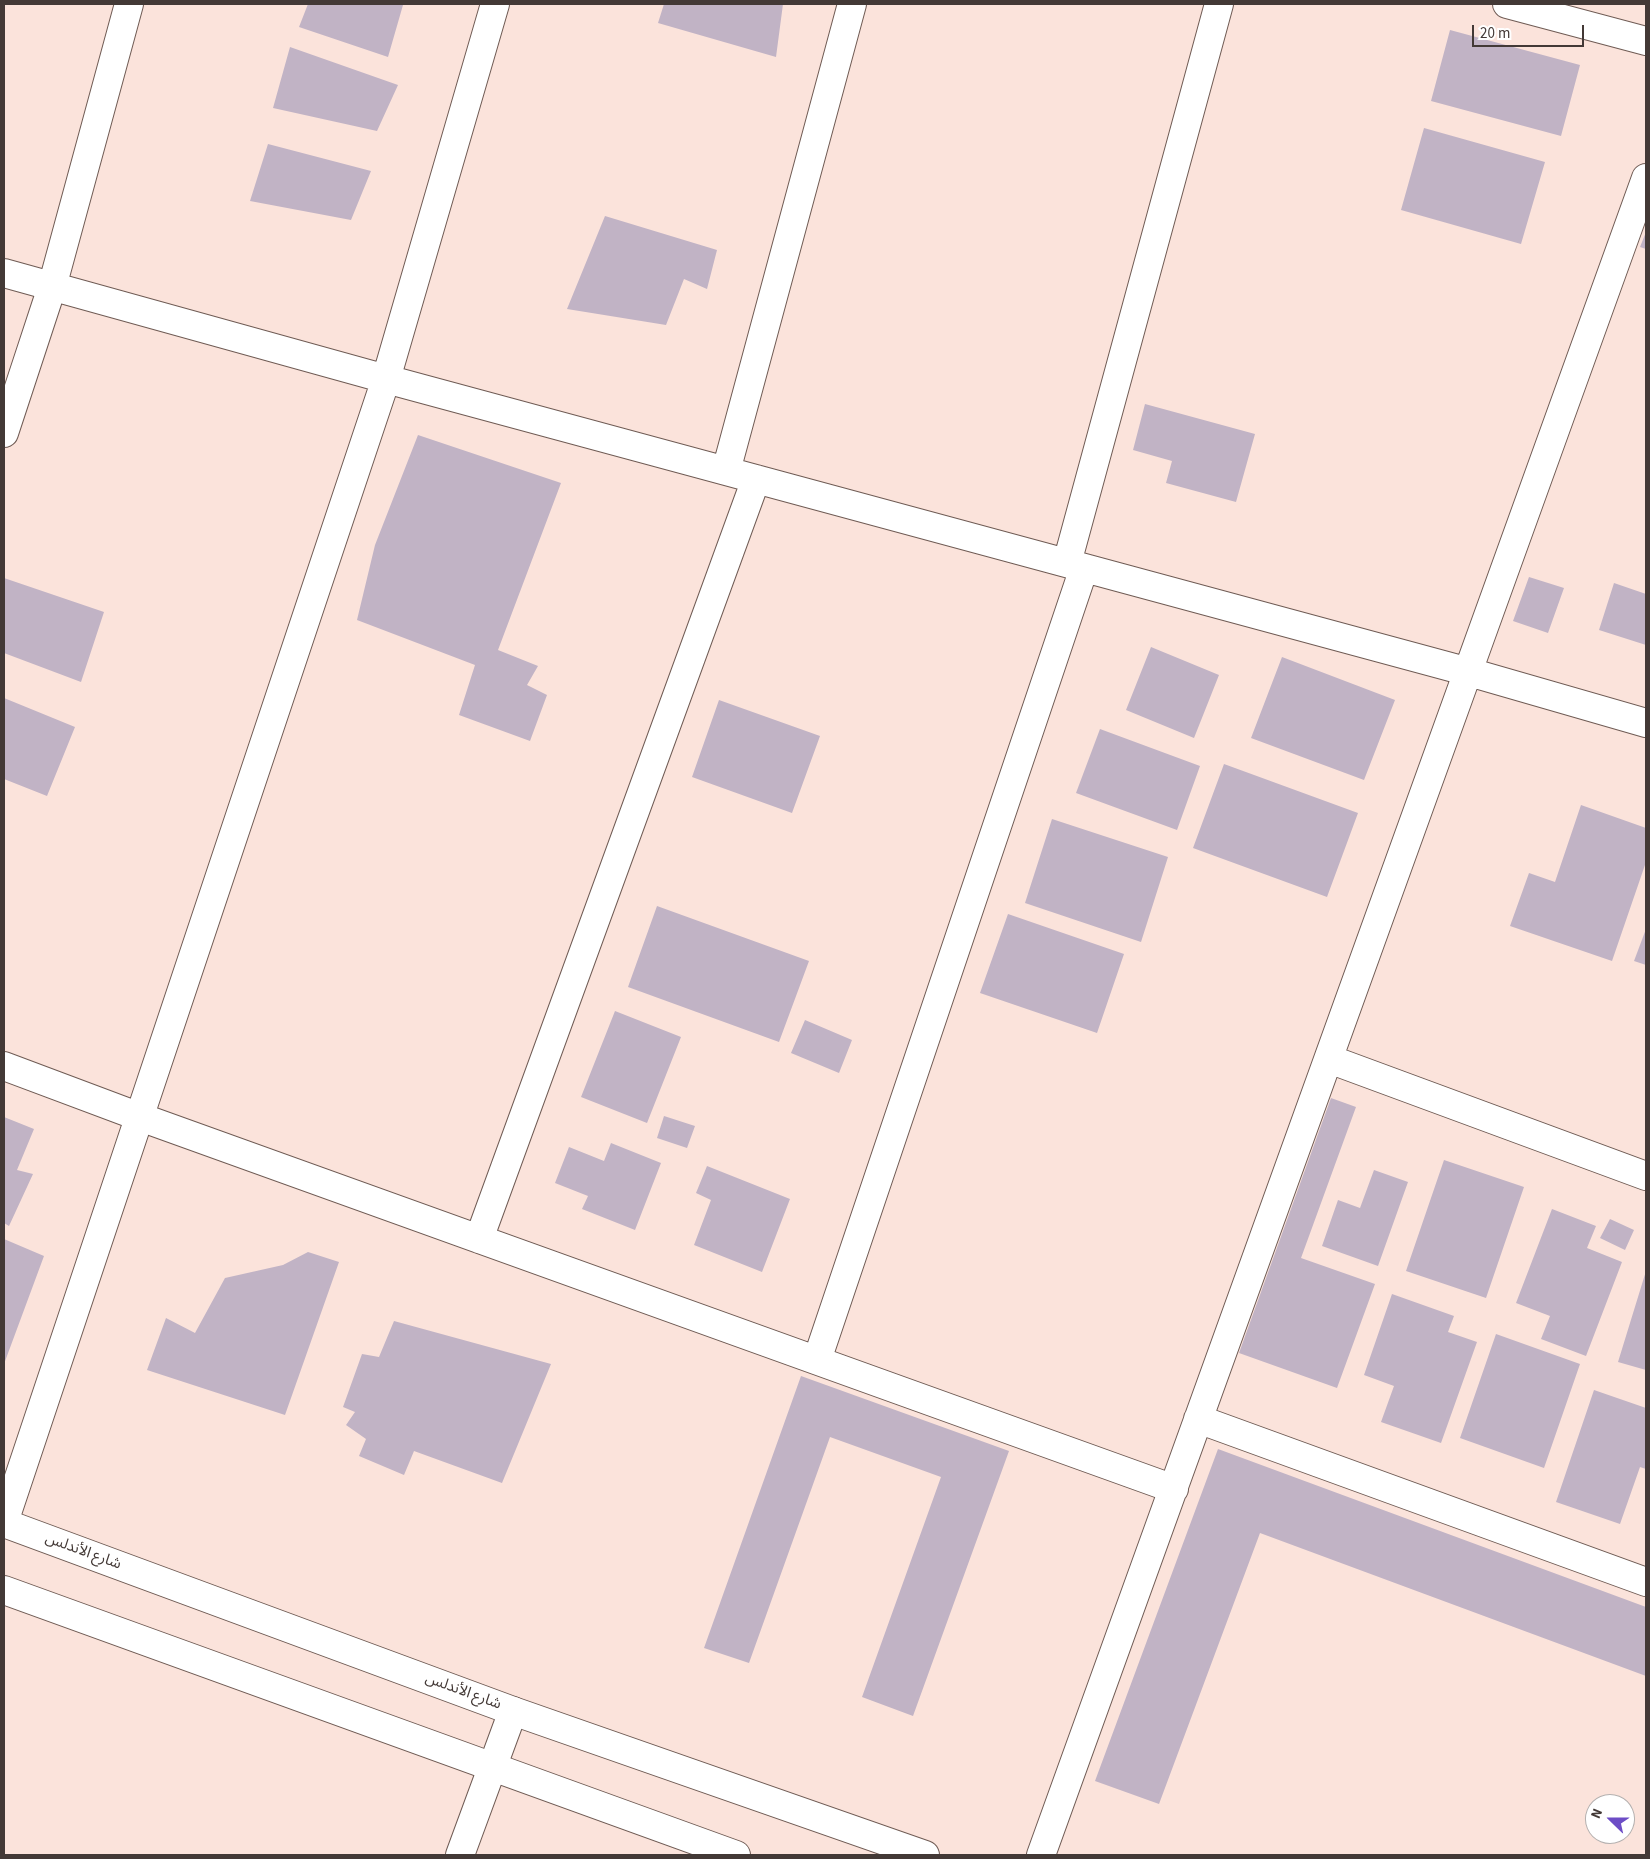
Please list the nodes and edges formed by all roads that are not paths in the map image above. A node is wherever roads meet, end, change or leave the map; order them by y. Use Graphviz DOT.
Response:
graph roads {
  1 [pos="129,4"];
  2 [pos="494,4"];
  3 [pos="852,4"];
  4 [pos="1220,4"];
  5 [pos="1509,4"];
  6 [pos="1646,41"];
  7 [pos="1646,178"];
  8 [pos="4,273"];
  9 [pos="52,287"];
  10 [pos="386,379"];
  11 [pos="4,433"];
  12 [pos="726,471"];
  13 [pos="756,479"];
  14 [pos="1076,566"];
  15 [pos="1469,672"];
  16 [pos="1646,723"];
  17 [pos="1329,1059"];
  18 [pos="4,1066"];
  19 [pos="140,1117"];
  20 [pos="1646,1176"];
  21 [pos="479,1239"];
  22 [pos="817,1360"];
  23 [pos="1198,1419"];
  24 [pos="1174,1488"];
  25 [pos="4,1523"];
  26 [pos="1646,1582"];
  27 [pos="4,1590"];
  28 [pos="513,1711"];
  29 [pos="492,1767"];
  30 [pos="460,1855"];
  31 [pos="736,1855"];
  32 [pos="925,1855"];
  33 [pos="1041,1855"];
  1 -- 9 [label="street"];
  2 -- 10 [label="street"];
  3 -- 12 [label="street"];
  4 -- 14 [label="street"];
  5 -- 6 [label="street"];
  7 -- 15 [label="street"];
  8 -- 9 [label="street"];
  9 -- 10 [label="street"];
  9 -- 11 [label="street"];
  10 -- 12 [label="street"];
  10 -- 19 [label="street"];
  12 -- 13 [label="street"];
  13 -- 14 [label="street"];
  13 -- 21 [label="street"];
  14 -- 15 [label="street"];
  14 -- 22 [label="street"];
  15 -- 16 [label="street"];
  15 -- 17 [label="street"];
  17 -- 20 [label="street"];
  17 -- 23 [label="street"];
  18 -- 19 [label="street"];
  19 -- 21 [label="street"];
  19 -- 25 [label="street"];
  21 -- 22 [label="street"];
  22 -- 24 [label="street"];
  23 -- 24 [label="street"];
  23 -- 26 [label="street"];
  24 -- 33 [label="street"];
  25 -- 28 [label="street, شارع الأندلس"];
  27 -- 29 [label="street"];
  28 -- 29 [label="street"];
  28 -- 32 [label="street, شارع الأندلس"];
  29 -- 30 [label="street"];
  29 -- 31 [label="street"];
}
